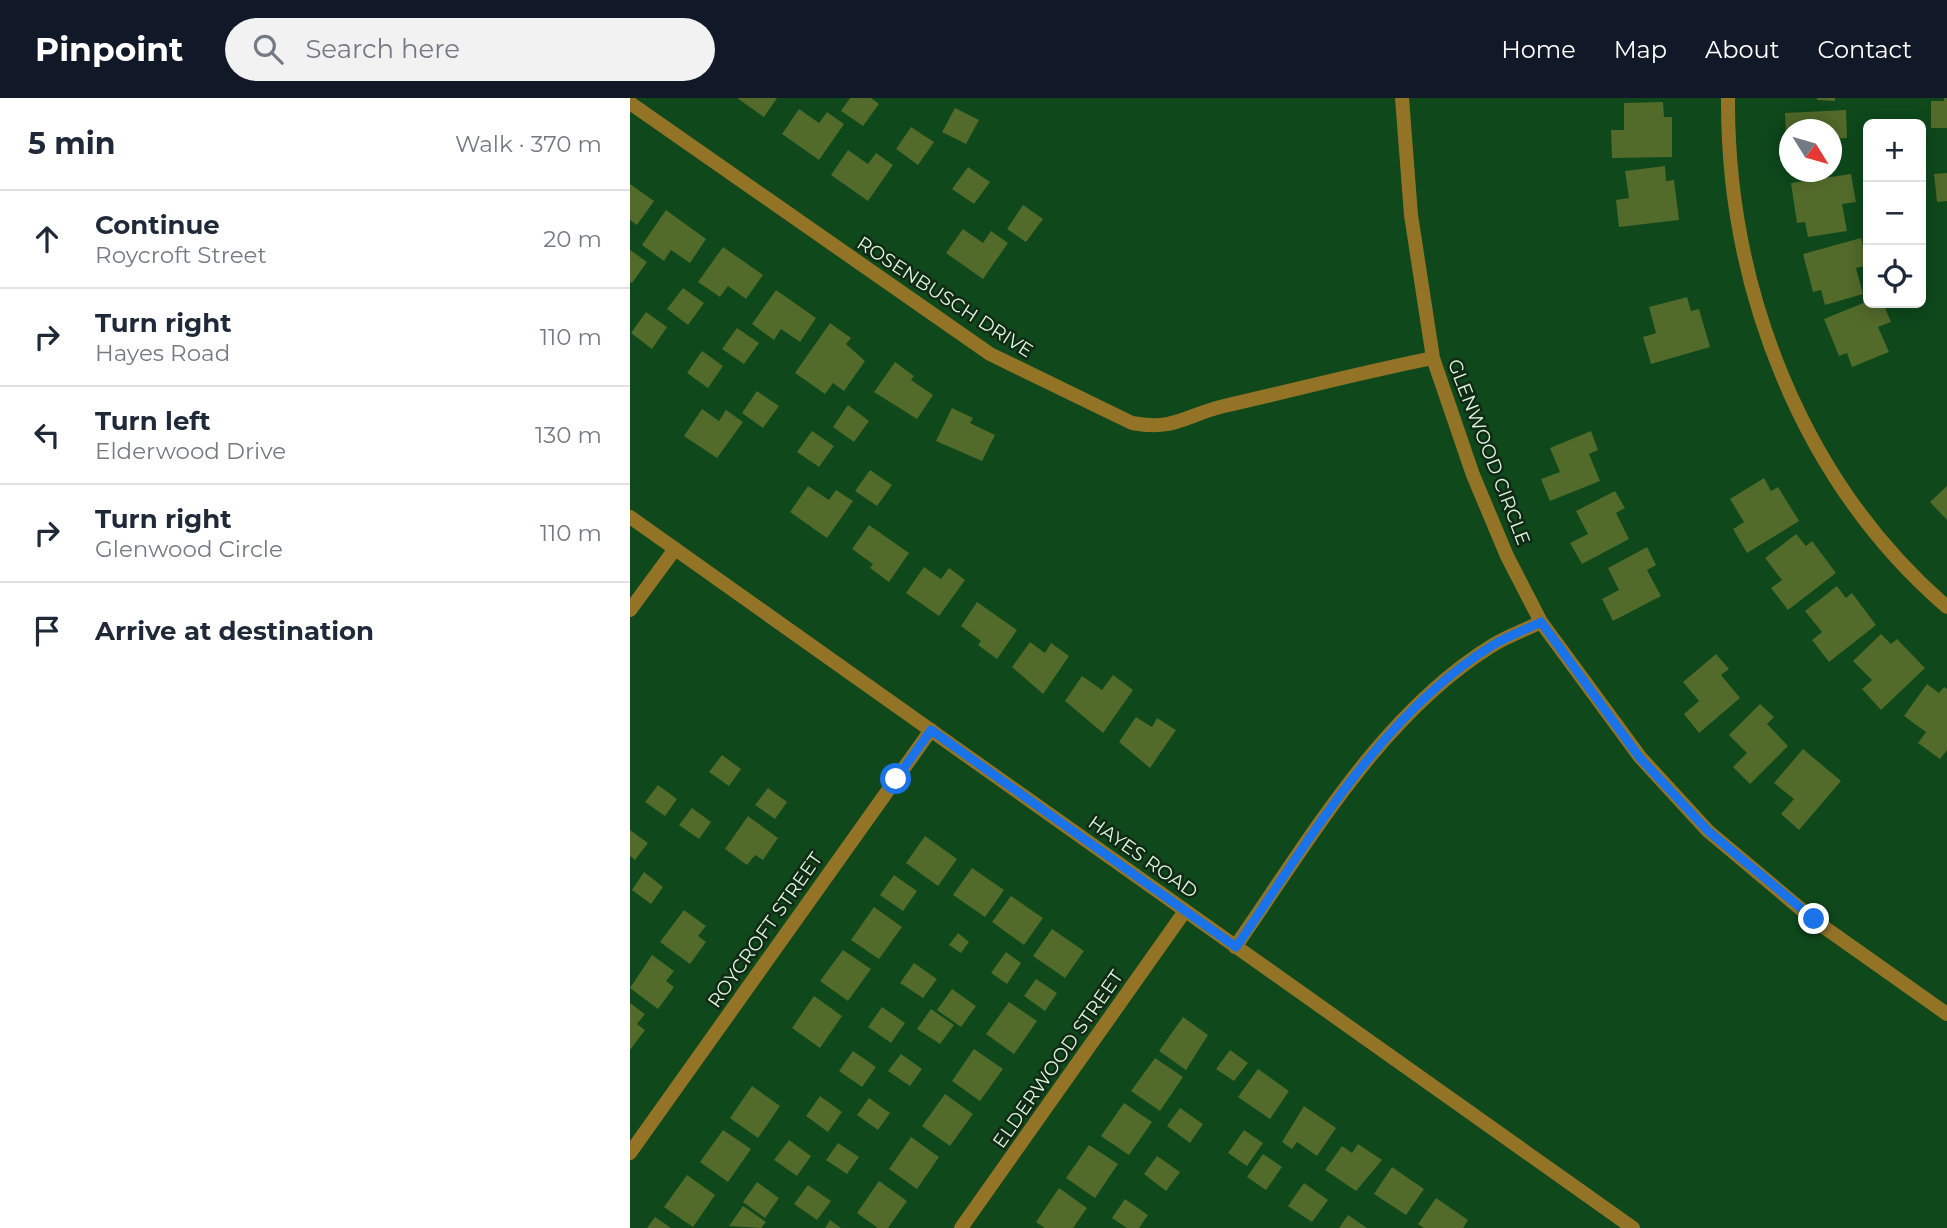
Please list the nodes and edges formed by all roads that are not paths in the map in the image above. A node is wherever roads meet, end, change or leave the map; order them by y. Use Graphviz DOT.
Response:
graph roads {
  1 [pos="1402,98"];
  2 [pos="1728,98"];
  3 [pos="630,103"];
  4 [pos="1433,358"];
  5 [pos="630,517"];
  6 [pos="675,549"];
  7 [pos="1947,607"];
  8 [pos="630,610"];
  9 [pos="1541,622"];
  10 [pos="931,730"];
  11 [pos="1185,911"];
  12 [pos="1236,947"];
  13 [pos="1947,1014"];
  14 [pos="630,1153"];
  15 [pos="961,1228"];
  16 [pos="1633,1228"];
  1 -- 4 [label="street, GLENWOOD CIRCLE"];
  2 -- 7 [label="street"];
  3 -- 4 [label="street, ROSENBUSCH DRIVE"];
  4 -- 9 [label="street, GLENWOOD CIRCLE"];
  5 -- 6 [label="street, HAYES ROAD"];
  6 -- 8 [label="street"];
  6 -- 10 [label="street, HAYES ROAD"];
  9 -- 12 [label="street"];
  9 -- 13 [label="street, GLENWOOD CIRCLE"];
  10 -- 11 [label="street, HAYES ROAD"];
  10 -- 14 [label="street, ROYCROFT STREET"];
  11 -- 12 [label="street, HAYES ROAD"];
  11 -- 15 [label="street, ELDERWOOD STREET"];
  12 -- 16 [label="street, HAYES ROAD"];
}
